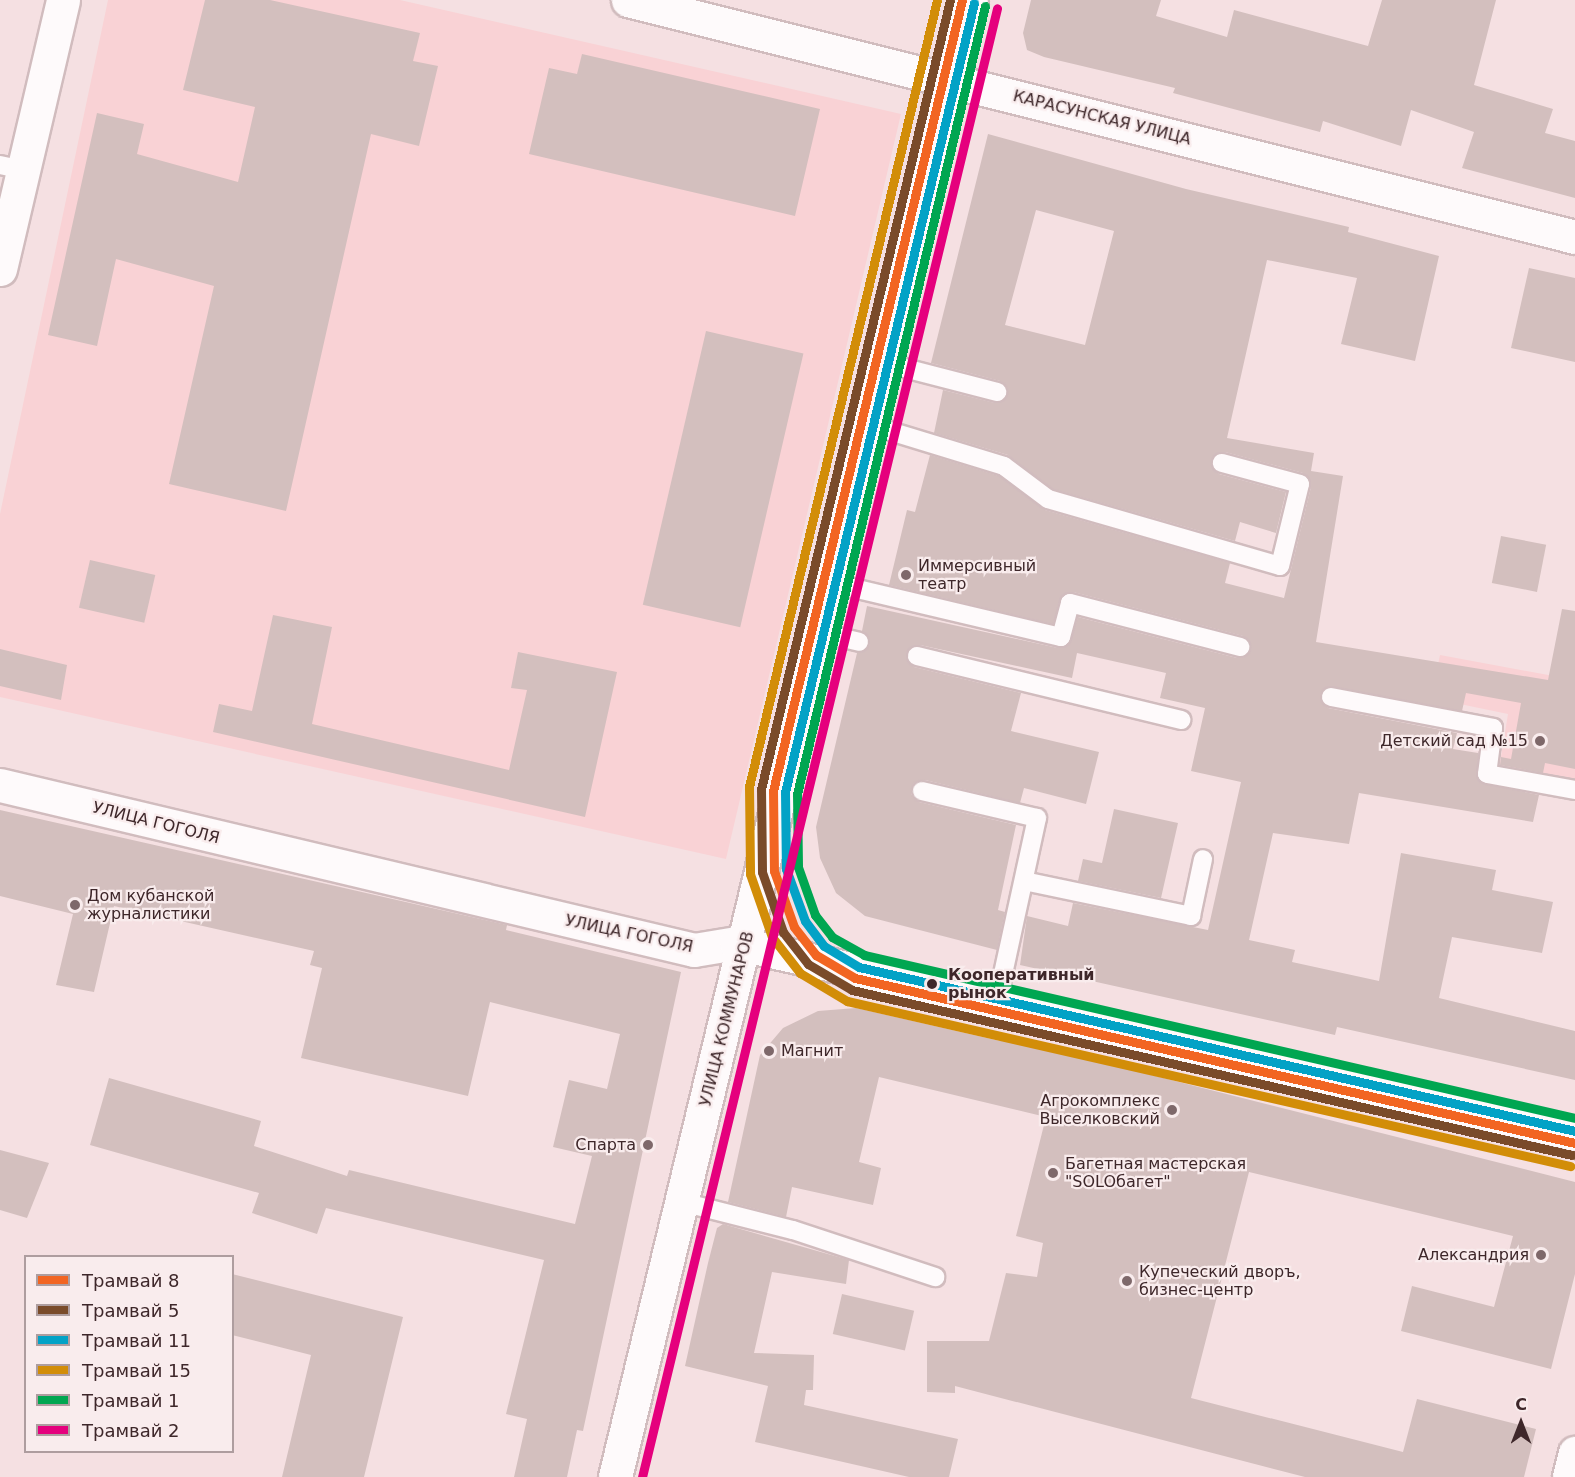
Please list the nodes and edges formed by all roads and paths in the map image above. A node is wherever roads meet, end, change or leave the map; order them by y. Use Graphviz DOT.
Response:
graph roads {
  1 [pos="63,0"];
  2 [pos="628,0"];
  3 [pos="971,0"];
  4 [pos="951,81"];
  5 [pos="12,168"];
  6 [pos="1575,237"];
  7 [pos="0,269"];
  8 [pos="885,363"];
  9 [pos="997,392"];
  10 [pos="870,425"];
  11 [pos="1222,464"];
  12 [pos="832,583"];
  13 [pos="821,633"];
  14 [pos="860,642"];
  15 [pos="1240,647"];
  16 [pos="917,656"];
  17 [pos="1331,697"];
  18 [pos="1181,720"];
  19 [pos="0,785"];
  20 [pos="1575,790"];
  21 [pos="922,791"];
  22 [pos="1203,859"];
  23 [pos="1024,881"];
  24 [pos="746,945"];
  25 [pos="997,1001"];
  26 [pos="1575,1134"];
  27 [pos="682,1203"];
  28 [pos="935,1277"];
  29 [pos="1575,1453"];
  30 [pos="615,1477"];
  31 [pos="1569,1477"];
  1 -- 5 [label="street"];
  2 -- 4 [label="street, КАРАСУНСКАЯ УЛИЦА"];
  3 -- 4 [label="street, УЛИЦА КОММУНАРОВ"];
  4 -- 6 [label="street, КАРАСУНСКАЯ УЛИЦА"];
  4 -- 8 [label="street, УЛИЦА КОММУНАРОВ"];
  5 -- 7 [label="street"];
  8 -- 9 [label="lane"];
  8 -- 10 [label="street, УЛИЦА КОММУНАРОВ"];
  10 -- 11 [label="lane"];
  10 -- 12 [label="street, УЛИЦА КОММУНАРОВ"];
  12 -- 13 [label="street, УЛИЦА КОММУНАРОВ"];
  12 -- 15 [label="lane"];
  13 -- 14 [label="lane"];
  13 -- 24 [label="street, УЛИЦА КОММУНАРОВ"];
  16 -- 18 [label="lane"];
  17 -- 20 [label="lane"];
  19 -- 24 [label="street, УЛИЦА ГОГОЛЯ"];
  21 -- 23 [label="lane"];
  22 -- 23 [label="lane"];
  23 -- 25 [label="lane"];
  24 -- 25 [label="street, УЛИЦА ГОГОЛЯ"];
  24 -- 27 [label="street, УЛИЦА КОММУНАРОВ"];
  25 -- 26 [label="street, УЛИЦА ГОГОЛЯ"];
  27 -- 28 [label="lane"];
  27 -- 30 [label="street, УЛИЦА КОММУНАРОВ"];
  29 -- 31 [label="street"];
}
